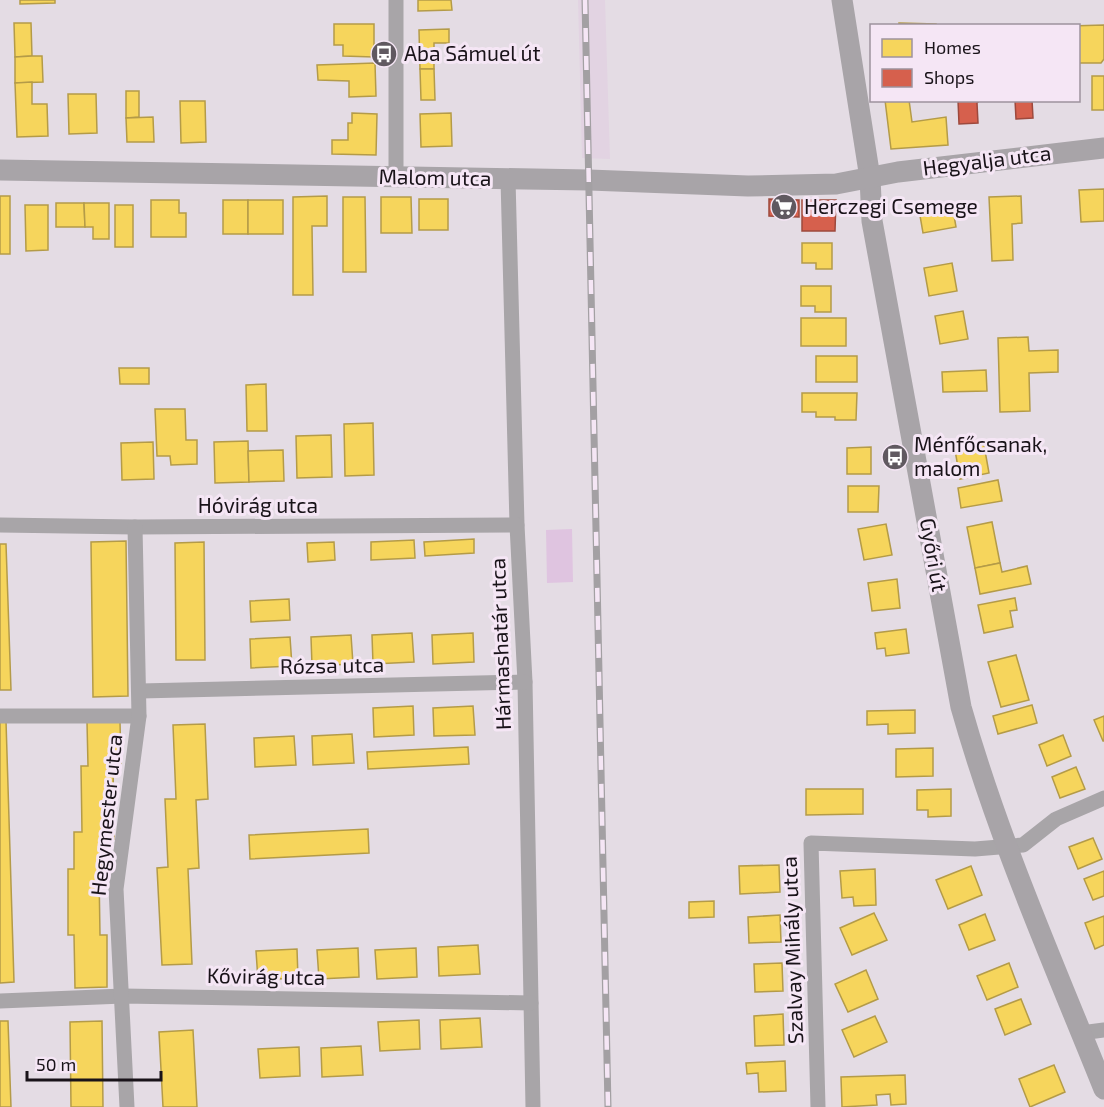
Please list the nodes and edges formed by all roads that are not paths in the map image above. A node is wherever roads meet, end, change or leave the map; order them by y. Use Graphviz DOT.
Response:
graph roads {
  1 [pos="396,0"];
  2 [pos="842,0"];
  3 [pos="1104,148"];
  4 [pos="0,170"];
  5 [pos="396,177"];
  6 [pos="870,178"];
  7 [pos="508,179"];
  8 [pos="0,525"];
  9 [pos="517,525"];
  10 [pos="135,527"];
  11 [pos="525,682"];
  12 [pos="140,691"];
  13 [pos="0,716"];
  14 [pos="139,716"];
  15 [pos="1104,798"];
  16 [pos="1005,847"];
  17 [pos="123,996"];
  18 [pos="0,1001"];
  19 [pos="531,1003"];
  20 [pos="1104,1030"];
  21 [pos="1081,1033"];
  22 [pos="1104,1089"];
  23 [pos="127,1107"];
  24 [pos="533,1107"];
  25 [pos="818,1107"];
  1 -- 5 [label="street"];
  2 -- 6 [label="street, Győri út"];
  3 -- 6 [label="street, Hegyalja utca"];
  4 -- 5 [label="street, Malom utca"];
  5 -- 7 [label="street, Malom utca"];
  6 -- 7 [label="street, Malom utca"];
  6 -- 16 [label="street, Győri út"];
  7 -- 9 [label="street, Hármashatár utca"];
  8 -- 10 [label="street, Hóvirág utca"];
  9 -- 10 [label="street, Hóvirág utca"];
  9 -- 11 [label="street, Hármashatár utca"];
  10 -- 12 [label="street, Hegymester utca"];
  11 -- 12 [label="street, Rózsa utca"];
  11 -- 19 [label="street, Hármashatár utca"];
  12 -- 14 [label="street, Hegymester utca"];
  13 -- 14 [label="street"];
  14 -- 17 [label="street, Hegymester utca"];
  15 -- 16 [label="street"];
  16 -- 21 [label="street, Győri út"];
  16 -- 25 [label="street, Szalvay Mihály utca"];
  17 -- 18 [label="street, Kővirág utca"];
  17 -- 19 [label="street, Kővirág utca"];
  17 -- 23 [label="street, Hegymester utca"];
  19 -- 24 [label="street, Hármashatár utca"];
  20 -- 21 [label="street"];
  21 -- 22 [label="street, Győri út"];
}
